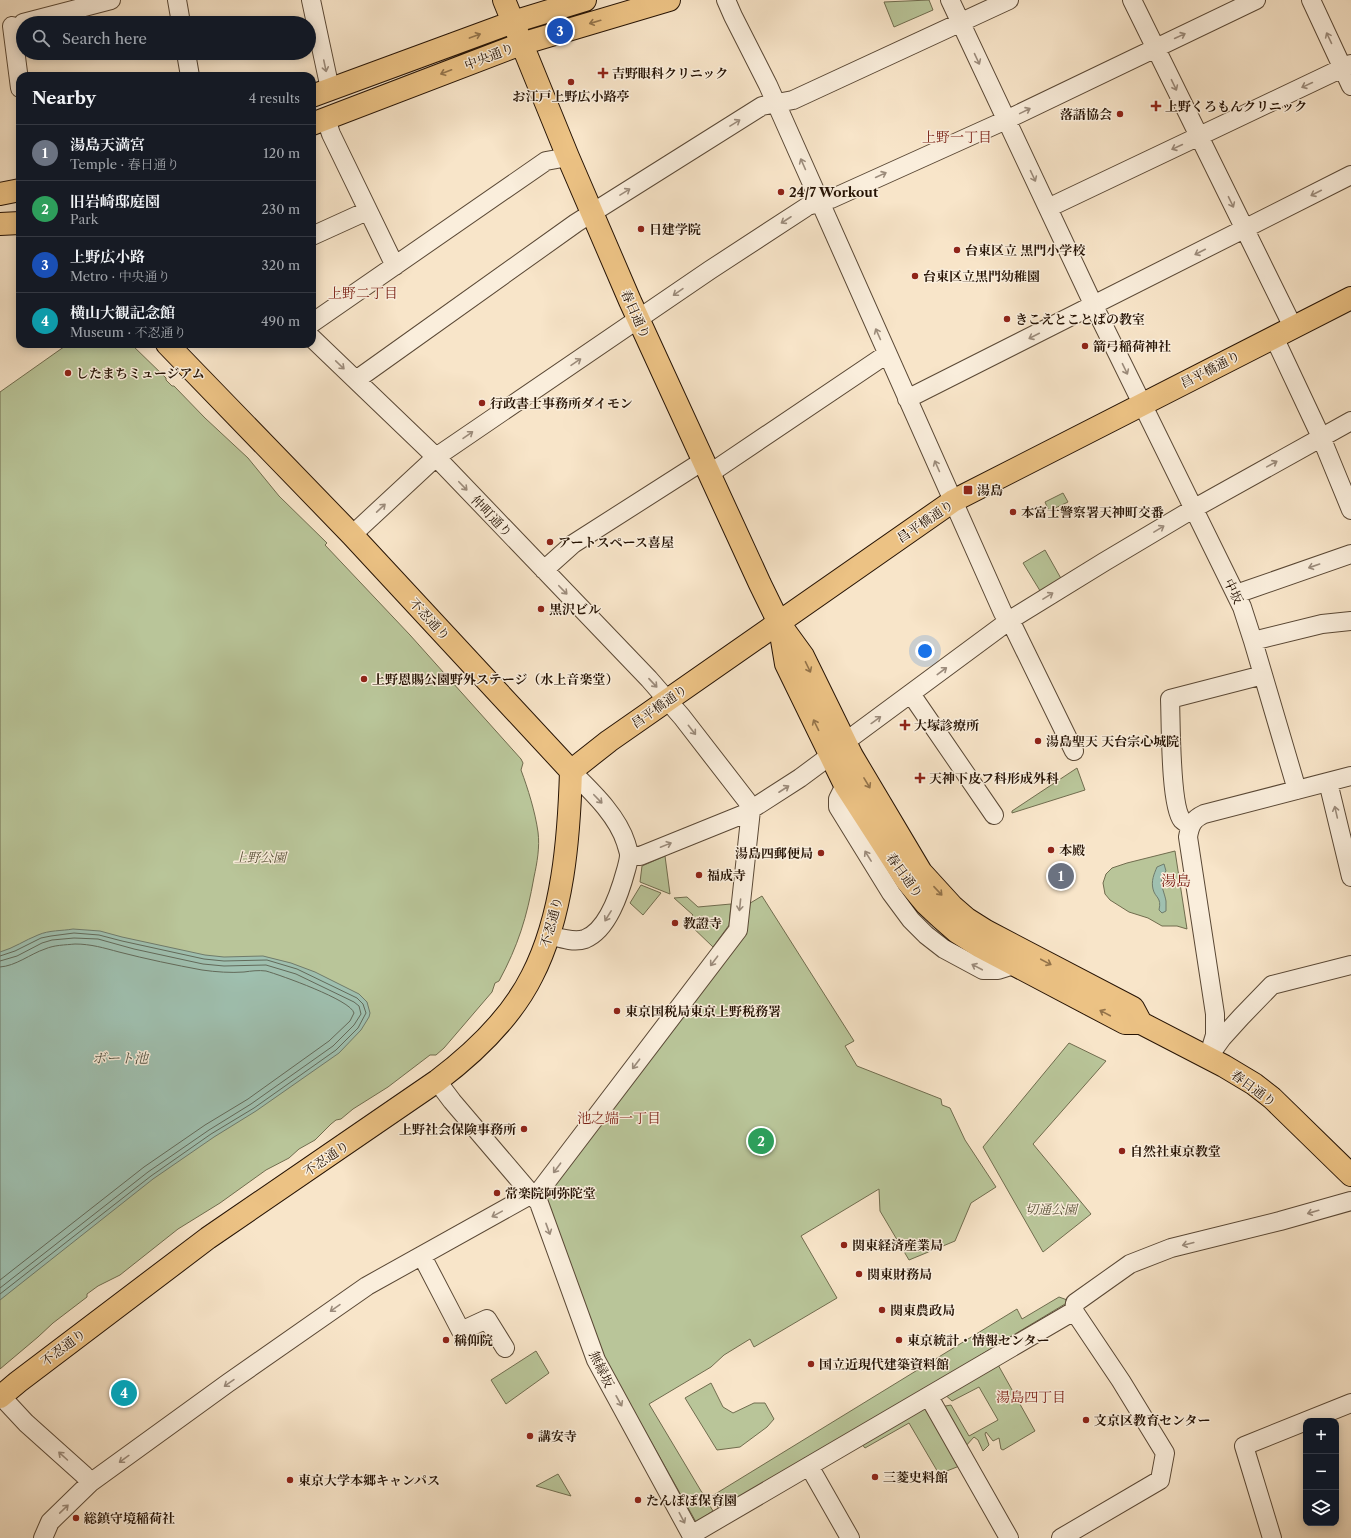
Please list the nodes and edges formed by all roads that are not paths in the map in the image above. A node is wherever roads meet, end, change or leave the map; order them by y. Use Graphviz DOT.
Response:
graph roads {
  1 [pos="111,0"];
  2 [pos="178,0"];
  3 [pos="311,0"];
  4 [pos="504,0"];
  5 [pos="585,0"];
  6 [pos="669,0"];
  7 [pos="726,0"];
  8 [pos="950,0"];
  9 [pos="1009,0"];
  10 [pos="1132,0"];
  11 [pos="1256,0"];
  12 [pos="1311,0"];
  13 [pos="50,16"];
  14 [pos="180,16"];
  15 [pos="313,16"];
  16 [pos="513,22"];
  17 [pos="961,24"];
  18 [pos="15,25"];
  19 [pos="16,38"];
  20 [pos="521,44"];
  21 [pos="316,46"];
  22 [pos="1156,48"];
  23 [pos="18,60"];
  24 [pos="187,60"];
  25 [pos="1347,66"];
  26 [pos="19,72"];
  27 [pos="189,72"];
  28 [pos="1351,86"];
  29 [pos="321,92"];
  30 [pos="776,102"];
  31 [pos="1006,120"];
  32 [pos="319,121"];
  33 [pos="1199,136"];
  34 [pos="568,157"];
  35 [pos="1351,175"];
  36 [pos="16,191"];
  37 [pos="0,194"];
  38 [pos="820,202"];
  39 [pos="1048,208"];
  40 [pos="367,211"];
  41 [pos="592,213"];
  42 [pos="16,222"];
  43 [pos="0,224"];
  44 [pos="1245,229"];
  45 [pos="316,234"];
  46 [pos="394,266"];
  47 [pos="1351,298"];
  48 [pos="1094,306"];
  49 [pos="638,319"];
  50 [pos="316,320"];
  51 [pos="1293,327"];
  52 [pos="1274,337"];
  53 [pos="316,342"];
  54 [pos="171,348"];
  55 [pos="887,354"];
  56 [pos="356,380"];
  57 [pos="907,399"];
  58 [pos="1142,404"];
  59 [pos="1351,421"];
  60 [pos="1321,437"];
  61 [pos="436,457"];
  62 [pos="706,468"];
  63 [pos="952,501"];
  64 [pos="1193,509"];
  65 [pos="1351,510"];
  66 [pos="352,535"];
  67 [pos="1351,554"];
  68 [pos="544,570"];
  69 [pos="1236,594"];
  70 [pos="1010,620"];
  71 [pos="1351,621"];
  72 [pos="779,623"];
  73 [pos="1253,641"];
  74 [pos="1263,675"];
  75 [pos="911,694"];
  76 [pos="668,700"];
  77 [pos="838,749"];
  78 [pos="1074,751"];
  79 [pos="571,771"];
  80 [pos="1351,776"];
  81 [pos="1328,782"];
  82 [pos="845,785"];
  83 [pos="1296,790"];
  84 [pos="751,810"];
  85 [pos="994,815"];
  86 [pos="1190,826"];
  87 [pos="629,856"];
  88 [pos="891,857"];
  89 [pos="1351,877"];
  90 [pos="891,893"];
  91 [pos="549,936"];
  92 [pos="1007,955"];
  93 [pos="1351,965"];
  94 [pos="1208,1058"];
  95 [pos="437,1081"];
  96 [pos="1351,1175"];
  97 [pos="531,1195"];
  98 [pos="1351,1201"];
  99 [pos="422,1256"];
  100 [pos="1074,1311"];
  101 [pos="505,1348"];
  102 [pos="1,1396"];
  103 [pos="929,1397"];
  104 [pos="1351,1403"];
  105 [pos="809,1466"];
  106 [pos="90,1483"];
  107 [pos="692,1537"];
  108 [pos="43,1538"];
  109 [pos="850,1538"];
  110 [pos="1009,1538"];
  111 [pos="1061,1538"];
  112 [pos="1272,1538"];
  1 -- 13 [label="street"];
  2 -- 14 [label="street"];
  3 -- 15 [label="street, one-way"];
  4 -- 16 [label="main road, 春日通り"];
  5 -- 16 [label="main road, 中央通り"];
  6 -- 20 [label="main road, 中央通り, one-way"];
  7 -- 30 [label="street"];
  8 -- 17 [label="street, 中坂"];
  9 -- 17 [label="street"];
  10 -- 22 [label="street"];
  22 -- 11 [label="street, one-way"];
  25 -- 12 [label="street, one-way"];
  16 -- 20 [label="main road, 春日通り"];
  29 -- 16 [label="main road, 中央通り, one-way"];
  17 -- 30 [label="street"];
  17 -- 31 [label="street, 中坂, one-way"];
  18 -- 19 [label="street"];
  20 -- 32 [label="main road, 中央通り, one-way"];
  20 -- 34 [label="main road, 春日通り"];
  21 -- 29 [label="street, one-way"];
  31 -- 22 [label="street, one-way"];
  22 -- 33 [label="street, one-way"];
  23 -- 26 [label="street"];
  24 -- 27 [label="street"];
  25 -- 28 [label="street"];
  25 -- 33 [label="street, one-way"];
  38 -- 30 [label="street, one-way"];
  41 -- 30 [label="street, one-way"];
  38 -- 31 [label="street, one-way"];
  31 -- 39 [label="street, 中坂, one-way"];
  32 -- 40 [label="street"];
  33 -- 39 [label="street, one-way"];
  33 -- 44 [label="street, one-way"];
  34 -- 41 [label="main road, 春日通り"];
  34 -- 46 [label="street"];
  35 -- 44 [label="street, one-way"];
  36 -- 37 [label="main road"];
  38 -- 49 [label="street, one-way"];
  55 -- 38 [label="street, one-way"];
  39 -- 48 [label="street, 中坂"];
  40 -- 45 [label="street"];
  40 -- 46 [label="street"];
  41 -- 49 [label="main road, 春日通り"];
  41 -- 56 [label="street"];
  42 -- 43 [label="main road"];
  44 -- 48 [label="street, one-way"];
  44 -- 51 [label="street"];
  46 -- 50 [label="street"];
  47 -- 51 [label="main road, 昌平橋通り"];
  48 -- 57 [label="street, one-way"];
  48 -- 58 [label="street, 中坂, one-way"];
  61 -- 49 [label="street, one-way"];
  49 -- 62 [label="main road, 春日通り"];
  51 -- 52 [label="main road, 昌平橋通り"];
  52 -- 58 [label="main road, 昌平橋通り"];
  52 -- 60 [label="street"];
  53 -- 56 [label="street, 仲町通り, one-way"];
  54 -- 66 [label="main road, 不忍通り"];
  55 -- 57 [label="street"];
  55 -- 62 [label="street"];
  56 -- 61 [label="street, 仲町通り"];
  63 -- 57 [label="street, one-way"];
  58 -- 63 [label="main road, 昌平橋通り"];
  58 -- 64 [label="street, 中坂"];
  59 -- 60 [label="street"];
  64 -- 60 [label="street, one-way"];
  60 -- 65 [label="street"];
  66 -- 61 [label="street, one-way"];
  61 -- 68 [label="street, 仲町通り, one-way"];
  62 -- 68 [label="street"];
  62 -- 72 [label="main road, 春日通り"];
  63 -- 70 [label="street"];
  63 -- 72 [label="main road, 昌平橋通り"];
  64 -- 69 [label="street, 中坂"];
  70 -- 64 [label="street, one-way"];
  66 -- 79 [label="main road, 不忍通り"];
  67 -- 69 [label="street, one-way"];
  68 -- 76 [label="street, 仲町通り, one-way"];
  69 -- 73 [label="street, 中坂"];
  75 -- 70 [label="street, one-way"];
  70 -- 78 [label="street"];
  71 -- 73 [label="street"];
  72 -- 76 [label="main road, 昌平橋通り"];
  72 -- 77 [label="main road, 春日通り"];
  73 -- 74 [label="street, 中坂"];
  74 -- 83 [label="street, 中坂"];
  74 -- 86 [label="street"];
  77 -- 75 [label="street, one-way"];
  75 -- 85 [label="street"];
  76 -- 79 [label="main road, 昌平橋通り"];
  76 -- 84 [label="street, 仲町通り, one-way"];
  77 -- 82 [label="main road, 春日通り"];
  84 -- 77 [label="street, one-way"];
  77 -- 92 [label="main road, 春日通り, one-way"];
  79 -- 87 [label="street, one-way"];
  79 -- 91 [label="main road, 不忍通り"];
  80 -- 81 [label="street"];
  81 -- 83 [label="street"];
  89 -- 81 [label="street, one-way"];
  82 -- 88 [label="main road, 春日通り"];
  90 -- 82 [label="street, one-way"];
  83 -- 86 [label="street"];
  87 -- 84 [label="street, one-way"];
  84 -- 97 [label="street, one-way"];
  86 -- 94 [label="street"];
  87 -- 91 [label="street, one-way"];
  88 -- 90 [label="street"];
  88 -- 92 [label="main road, 春日通り"];
  92 -- 90 [label="street, one-way"];
  91 -- 95 [label="main road, 不忍通り"];
  92 -- 94 [label="main road, 春日通り"];
  93 -- 94 [label="street"];
  94 -- 96 [label="main road, 春日通り"];
  95 -- 97 [label="street, 無縁坂"];
  95 -- 102 [label="main road, 不忍通り"];
  97 -- 99 [label="street, one-way"];
  97 -- 107 [label="street, 無縁坂, one-way"];
  98 -- 100 [label="street, one-way"];
  99 -- 101 [label="street"];
  99 -- 106 [label="street, one-way"];
  100 -- 103 [label="street"];
  100 -- 111 [label="street"];
  106 -- 102 [label="street, one-way"];
  103 -- 105 [label="street"];
  103 -- 110 [label="street"];
  104 -- 112 [label="street"];
  105 -- 107 [label="street"];
  105 -- 109 [label="street"];
  108 -- 106 [label="street, one-way"];
}
